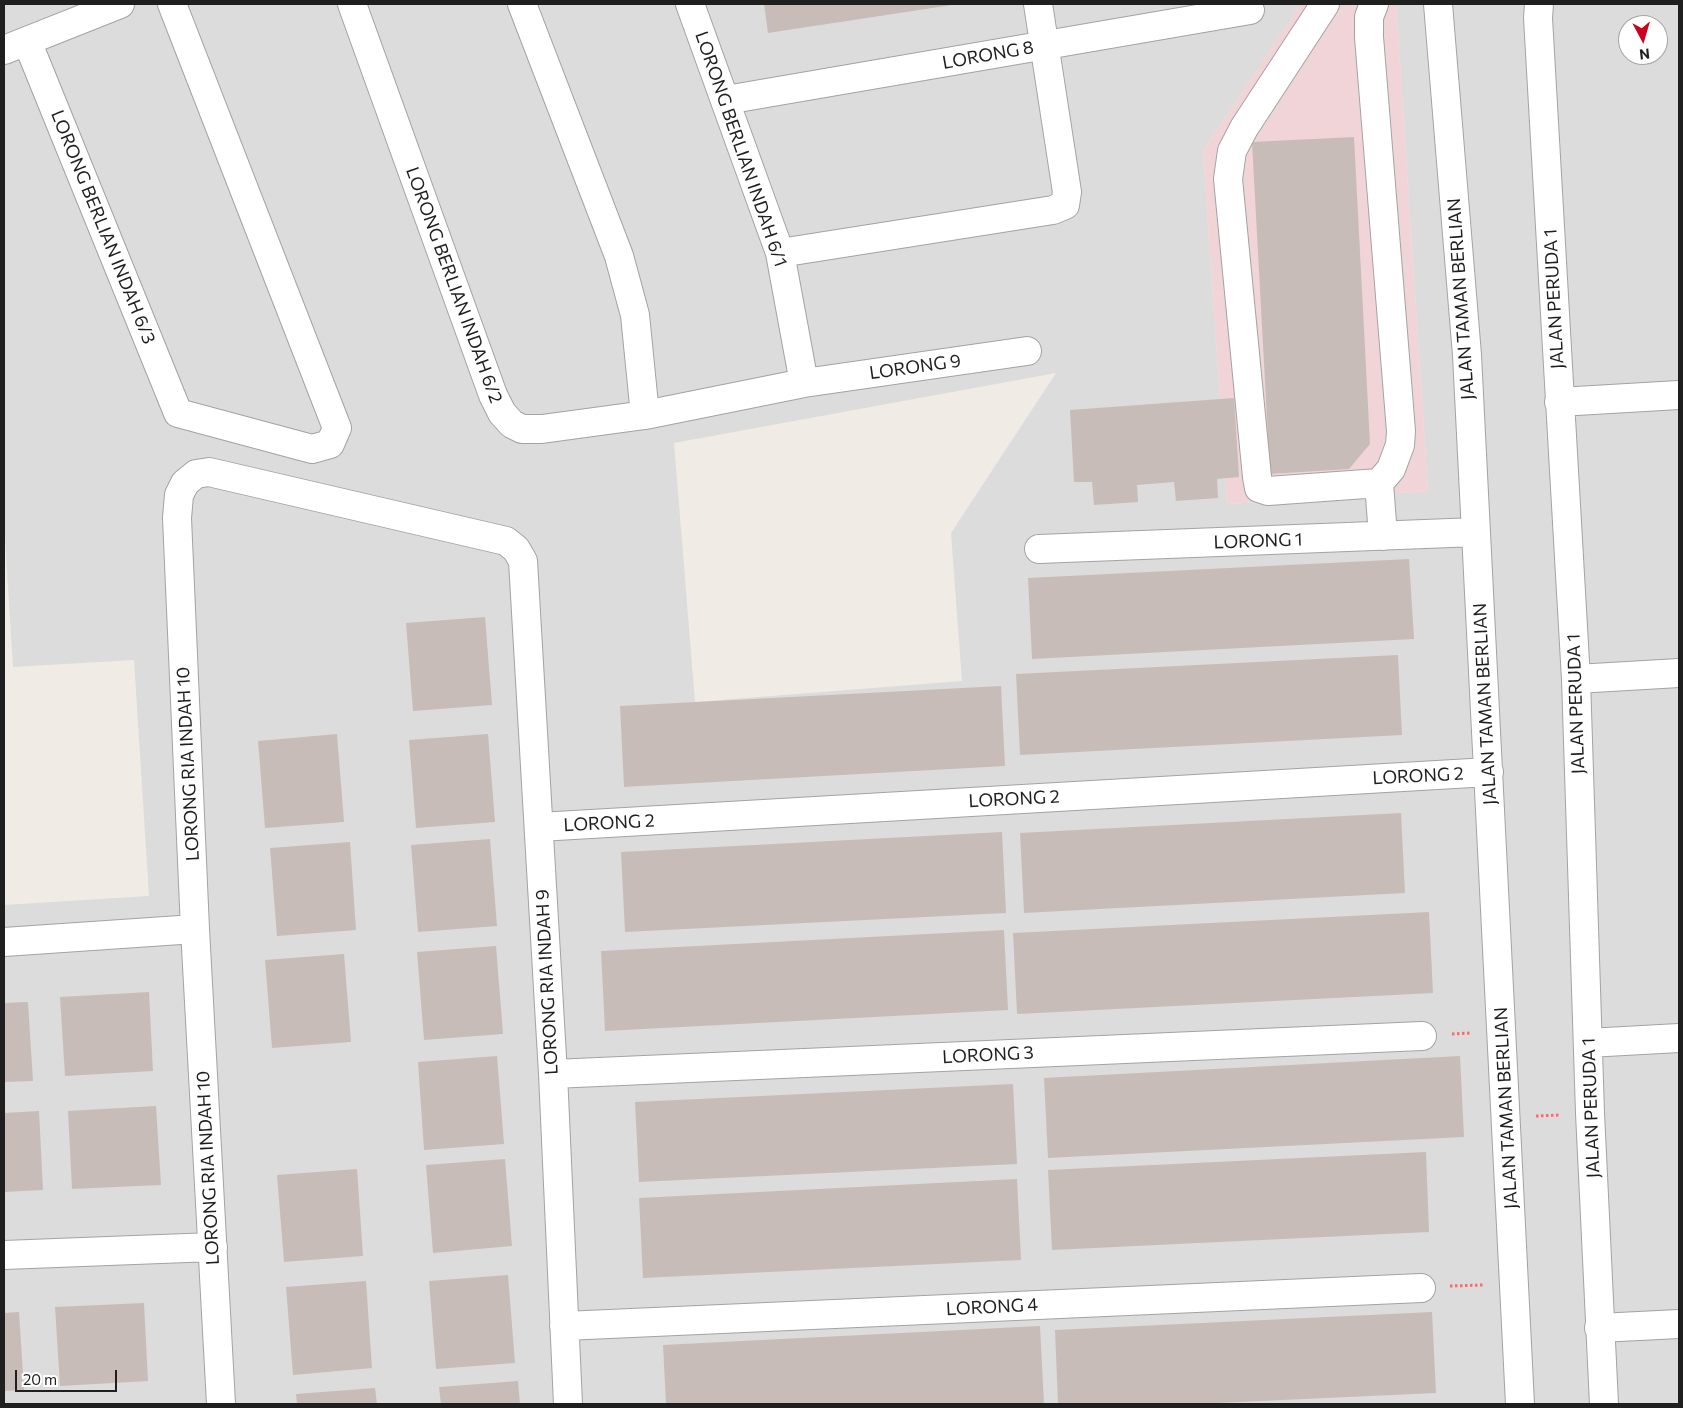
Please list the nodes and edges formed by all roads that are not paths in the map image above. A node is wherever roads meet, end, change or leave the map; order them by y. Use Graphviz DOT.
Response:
graph roads {
  1 [pos="120,4"];
  2 [pos="172,4"];
  3 [pos="352,4"];
  4 [pos="522,4"];
  5 [pos="690,4"];
  6 [pos="1038,4"];
  7 [pos="1325,4"];
  8 [pos="1374,4"];
  9 [pos="1438,4"];
  10 [pos="1539,4"];
  11 [pos="1250,10"];
  12 [pos="16,45"];
  13 [pos="1045,46"];
  14 [pos="726,100"];
  15 [pos="780,253"];
  16 [pos="1027,351"];
  17 [pos="804,383"];
  18 [pos="1679,395"];
  19 [pos="1559,402"];
  20 [pos="645,415"];
  21 [pos="1379,482"];
  22 [pos="1476,532"];
  23 [pos="1383,536"];
  24 [pos="1040,549"];
  25 [pos="523,561"];
  26 [pos="1679,673"];
  27 [pos="1576,678"];
  28 [pos="1488,772"];
  29 [pos="539,827"];
  30 [pos="195,929"];
  31 [pos="4,942"];
  32 [pos="1422,1036"];
  33 [pos="1679,1038"];
  34 [pos="1588,1043"];
  35 [pos="552,1074"];
  36 [pos="213,1247"];
  37 [pos="4,1256"];
  38 [pos="1420,1288"];
  39 [pos="1679,1324"];
  40 [pos="564,1326"];
  41 [pos="1599,1328"];
  42 [pos="222,1404"];
  43 [pos="568,1404"];
  44 [pos="1520,1404"];
  45 [pos="1604,1404"];
  1 -- 12 [label="street"];
  2 -- 12 [label="street, LORONG BERLIAN INDAH 6/3"];
  3 -- 20 [label="street, LORONG BERLIAN INDAH 6/2"];
  4 -- 20 [label="street"];
  5 -- 14 [label="street, LORONG BERLIAN INDAH 6/1"];
  6 -- 13 [label="street"];
  7 -- 21 [label="street"];
  8 -- 21 [label="street"];
  9 -- 22 [label="street, JALAN TAMAN BERLIAN"];
  10 -- 19 [label="street, JALAN PERUDA 1"];
  11 -- 13 [label="street, LORONG 8"];
  13 -- 14 [label="street, LORONG 8"];
  13 -- 15 [label="street"];
  14 -- 15 [label="street, LORONG BERLIAN INDAH 6/1"];
  15 -- 17 [label="street, LORONG BERLIAN INDAH 6/1"];
  16 -- 17 [label="street, LORONG 9"];
  17 -- 20 [label="street, LORONG BERLIAN INDAH 6/2"];
  18 -- 19 [label="street"];
  19 -- 27 [label="street, JALAN PERUDA 1"];
  21 -- 23 [label="street"];
  22 -- 23 [label="street, LORONG 1"];
  22 -- 28 [label="street, JALAN TAMAN BERLIAN"];
  23 -- 24 [label="street, LORONG 1"];
  25 -- 29 [label="street, LORONG RIA INDAH 9"];
  25 -- 30 [label="street, LORONG RIA INDAH 10"];
  26 -- 27 [label="street"];
  27 -- 34 [label="street, JALAN PERUDA 1"];
  28 -- 29 [label="street, LORONG 2"];
  28 -- 44 [label="street, JALAN TAMAN BERLIAN"];
  29 -- 35 [label="street, LORONG RIA INDAH 9"];
  30 -- 31 [label="street"];
  30 -- 36 [label="street, LORONG RIA INDAH 10"];
  32 -- 35 [label="street, LORONG 3"];
  33 -- 34 [label="street"];
  34 -- 41 [label="street, JALAN PERUDA 1"];
  35 -- 40 [label="street, LORONG RIA INDAH 9"];
  36 -- 37 [label="street"];
  36 -- 42 [label="street, LORONG RIA INDAH 10"];
  38 -- 40 [label="street, LORONG 4"];
  39 -- 41 [label="street"];
  40 -- 43 [label="street, LORONG RIA INDAH 9"];
  41 -- 45 [label="street, JALAN PERUDA 1"];
}
